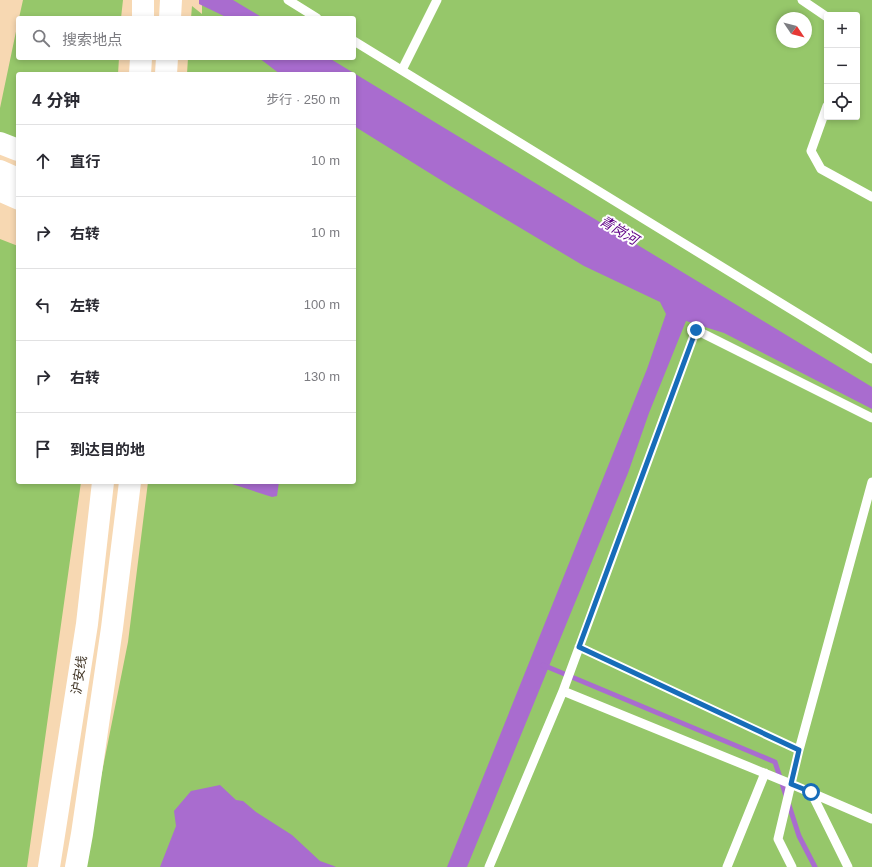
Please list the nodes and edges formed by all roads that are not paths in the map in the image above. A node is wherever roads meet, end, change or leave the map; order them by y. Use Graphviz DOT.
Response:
graph roads {
  1 [pos="143,0"];
  2 [pos="171,0"];
  3 [pos="288,0"];
  4 [pos="437,0"];
  5 [pos="802,0"];
  6 [pos="824,15"];
  7 [pos="143,16"];
  8 [pos="170,16"];
  9 [pos="314,16"];
  10 [pos="356,42"];
  11 [pos="141,60"];
  12 [pos="167,60"];
  13 [pos="402,70"];
  14 [pos="140,72"];
  15 [pos="166,72"];
  16 [pos="824,115"];
  17 [pos="0,143"];
  18 [pos="16,149"];
  19 [pos="0,171"];
  20 [pos="16,178"];
  21 [pos="0,192"];
  22 [pos="872,198"];
  23 [pos="16,199"];
  24 [pos="872,359"];
  25 [pos="872,418"];
  26 [pos="872,482"];
  27 [pos="104,484"];
  28 [pos="130,484"];
  29 [pos="579,647"];
  30 [pos="563,691"];
  31 [pos="799,750"];
  32 [pos="765,773"];
  33 [pos="791,784"];
  34 [pos="811,792"];
  35 [pos="872,819"];
  36 [pos="49,867"];
  37 [pos="76,867"];
  38 [pos="488,867"];
  39 [pos="727,867"];
  40 [pos="792,867"];
  41 [pos="848,867"];
  1 -- 7 [label="main road"];
  2 -- 8 [label="main road"];
  3 -- 9 [label="lane"];
  4 -- 13 [label="lane"];
  5 -- 6 [label="lane"];
  10 -- 13 [label="lane"];
  11 -- 14 [label="main road"];
  12 -- 15 [label="main road"];
  13 -- 24 [label="lane"];
  16 -- 22 [label="lane"];
  17 -- 18 [label="main road"];
  19 -- 20 [label="main road"];
  21 -- 23 [label="street"];
  25 -- 29 [label="lane"];
  26 -- 31 [label="lane"];
  27 -- 36 [label="main road, 沪安线"];
  28 -- 37 [label="main road, 沪安线"];
  29 -- 30 [label="lane"];
  29 -- 31 [label="lane"];
  30 -- 32 [label="lane"];
  30 -- 38 [label="lane"];
  31 -- 33 [label="lane"];
  32 -- 33 [label="lane"];
  32 -- 39 [label="lane"];
  33 -- 34 [label="lane"];
  33 -- 40 [label="lane"];
  34 -- 35 [label="lane"];
  34 -- 41 [label="lane"];
}
